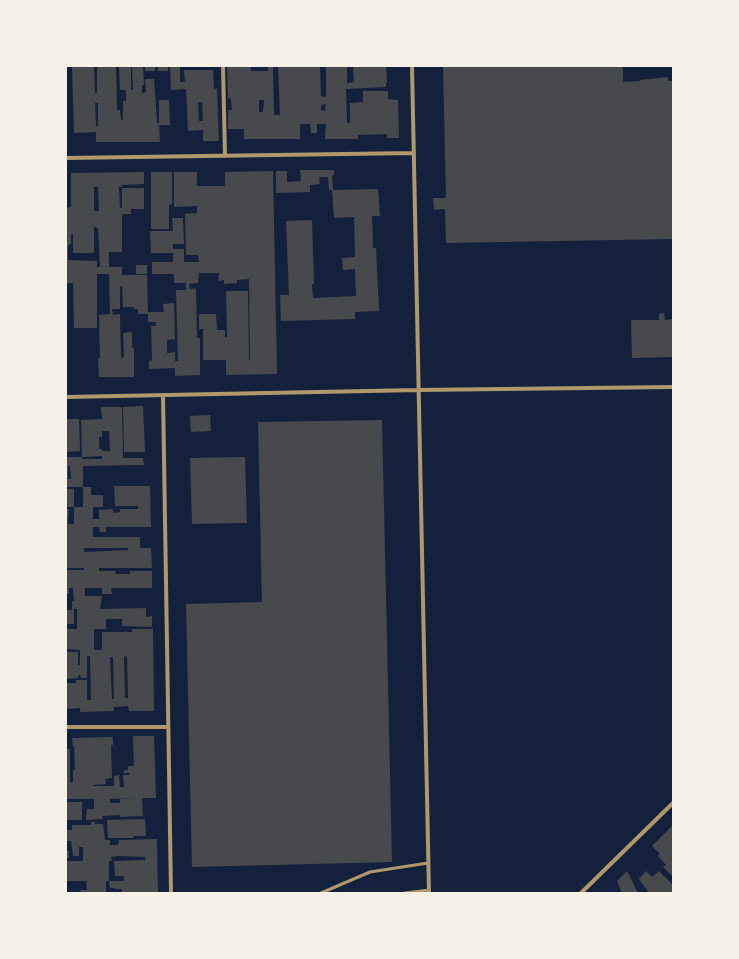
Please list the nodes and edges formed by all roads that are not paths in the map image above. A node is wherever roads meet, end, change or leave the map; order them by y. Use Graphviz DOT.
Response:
graph roads {
  1 [pos="223,66"];
  2 [pos="412,66"];
  3 [pos="414,153"];
  4 [pos="225,156"];
  5 [pos="66,158"];
  6 [pos="673,387"];
  7 [pos="418,390"];
  8 [pos="163,395"];
  9 [pos="66,397"];
  10 [pos="66,727"];
  11 [pos="168,727"];
  12 [pos="673,803"];
  13 [pos="428,863"];
  14 [pos="429,891"];
  15 [pos="171,893"];
  16 [pos="321,893"];
  17 [pos="405,893"];
  18 [pos="581,893"];
  1 -- 4 [label="street"];
  2 -- 3 [label="street"];
  3 -- 4 [label="street"];
  3 -- 7 [label="street"];
  4 -- 5 [label="street"];
  6 -- 7 [label="street"];
  7 -- 8 [label="street"];
  7 -- 13 [label="street"];
  8 -- 9 [label="street"];
  8 -- 11 [label="street"];
  10 -- 11 [label="street"];
  11 -- 15 [label="street"];
  12 -- 18 [label="street"];
  13 -- 14 [label="street"];
  13 -- 16 [label="lane"];
  14 -- 17 [label="lane"];
}
